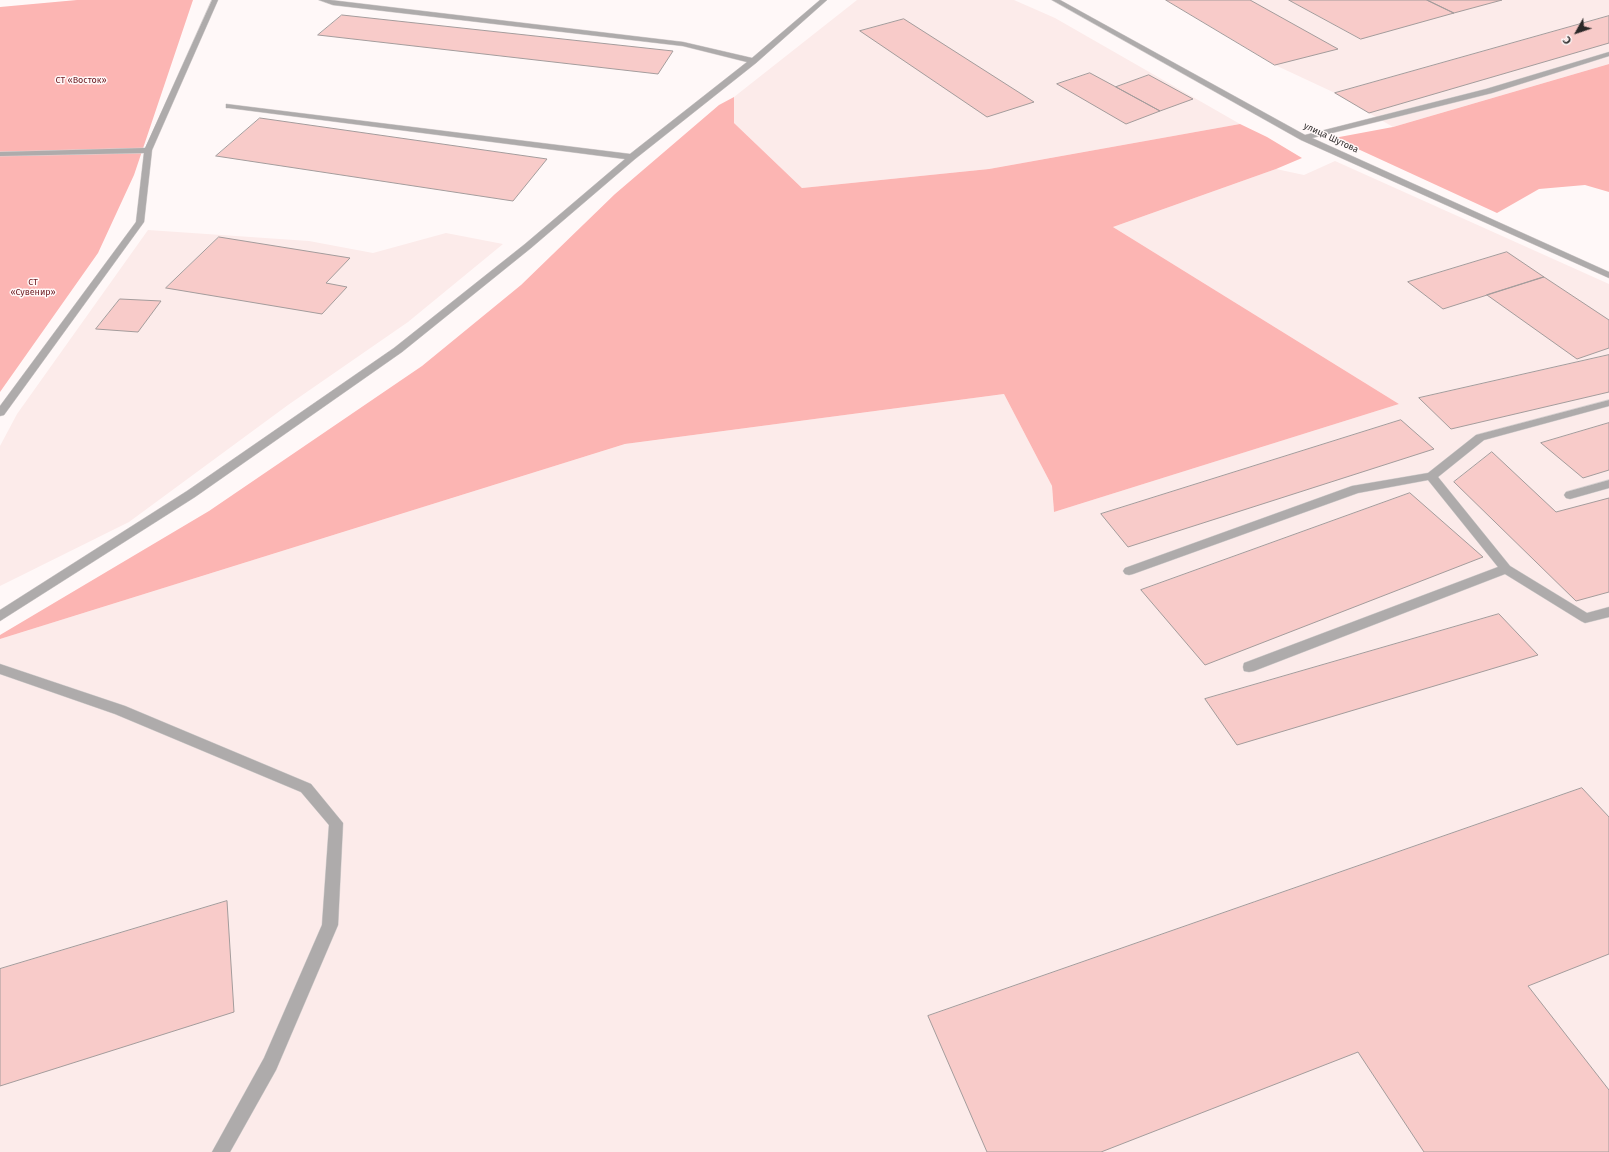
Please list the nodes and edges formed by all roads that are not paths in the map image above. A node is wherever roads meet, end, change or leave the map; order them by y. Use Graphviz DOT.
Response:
graph roads {
  1 [pos="215,0"];
  2 [pos="322,0"];
  3 [pos="824,0"];
  4 [pos="1055,0"];
  5 [pos="1609,54"];
  6 [pos="753,61"];
  7 [pos="229,106"];
  8 [pos="1304,138"];
  9 [pos="148,150"];
  10 [pos="0,154"];
  11 [pos="632,157"];
  12 [pos="1609,275"];
  13 [pos="1609,404"];
  14 [pos="0,413"];
  15 [pos="1431,476"];
  16 [pos="1609,484"];
  17 [pos="1570,495"];
  18 [pos="1506,569"];
  19 [pos="1128,571"];
  20 [pos="1609,612"];
  21 [pos="0,616"];
  22 [pos="1249,667"];
  23 [pos="0,669"];
  24 [pos="220,1152"];
  1 -- 9 [label="street"];
  2 -- 6 [label="street"];
  3 -- 6 [label="street"];
  4 -- 8 [label="street, улица Шутова"];
  5 -- 8 [label="street"];
  6 -- 11 [label="street"];
  7 -- 11 [label="street"];
  8 -- 12 [label="street, улица Шутова"];
  9 -- 10 [label="street"];
  9 -- 14 [label="street"];
  11 -- 21 [label="street"];
  13 -- 15 [label="street"];
  15 -- 18 [label="street"];
  15 -- 19 [label="street"];
  16 -- 17 [label="street"];
  18 -- 20 [label="street"];
  18 -- 22 [label="street"];
  23 -- 24 [label="street"];
}
